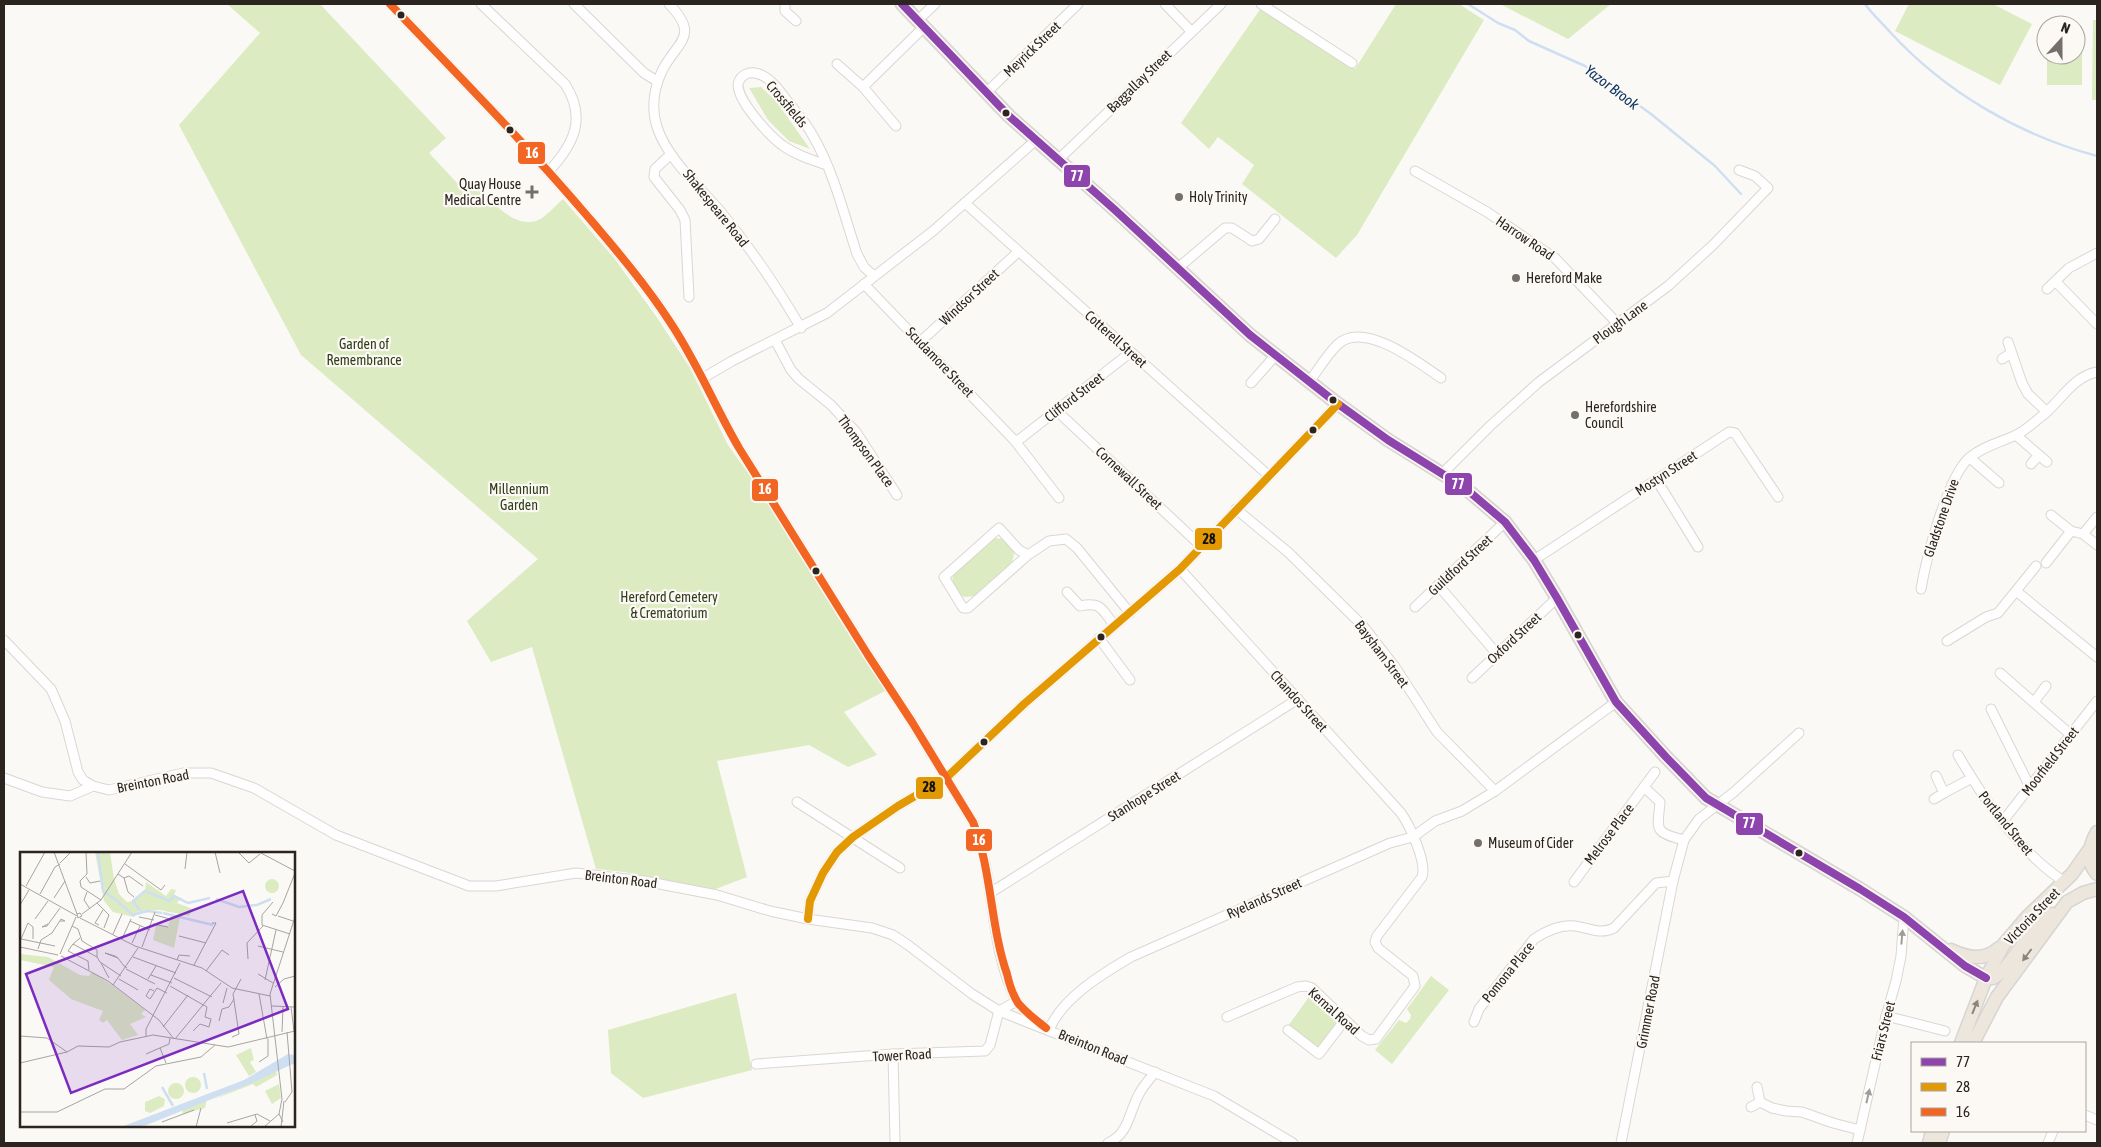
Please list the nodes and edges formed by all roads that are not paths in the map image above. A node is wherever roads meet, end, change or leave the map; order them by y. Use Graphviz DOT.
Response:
graph roads {
  1 [pos="390,4"];
  2 [pos="481,4"];
  3 [pos="574,4"];
  4 [pos="669,4"];
  5 [pos="785,4"];
  6 [pos="902,4"];
  7 [pos="935,4"];
  8 [pos="1078,4"];
  9 [pos="1166,4"];
  10 [pos="1221,4"];
  11 [pos="1262,4"];
  12 [pos="796,21"];
  13 [pos="920,25"];
  14 [pos="1191,31"];
  15 [pos="1352,63"];
  16 [pos="838,64"];
  17 [pos="657,81"];
  18 [pos="863,87"];
  19 [pos="986,93"];
  20 [pos="896,126"];
  21 [pos="1036,140"];
  22 [pos="671,154"];
  23 [pos="1058,160"];
  24 [pos="827,165"];
  25 [pos="1739,170"];
  26 [pos="549,171"];
  27 [pos="1415,171"];
  28 [pos="965,203"];
  29 [pos="1275,219"];
  30 [pos="1018,252"];
  31 [pos="2097,253"];
  32 [pos="1178,268"];
  33 [pos="874,276"];
  34 [pos="2056,282"];
  35 [pos="864,284"];
  36 [pos="2047,290"];
  37 [pos="689,297"];
  38 [pos="1618,324"];
  39 [pos="2097,324"];
  40 [pos="800,328"];
  41 [pos="775,340"];
  42 [pos="920,342"];
  43 [pos="2008,342"];
  44 [pos="1131,352"];
  45 [pos="2011,353"];
  46 [pos="1275,356"];
  47 [pos="2002,359"];
  48 [pos="2097,372"];
  49 [pos="703,378"];
  50 [pos="1441,378"];
  51 [pos="1309,382"];
  52 [pos="1251,383"];
  53 [pos="1338,404"];
  54 [pos="1057,411"];
  55 [pos="2047,412"];
  56 [pos="2016,435"];
  57 [pos="1016,440"];
  58 [pos="2039,455"];
  59 [pos="1970,458"];
  60 [pos="2047,462"];
  61 [pos="2031,464"];
  62 [pos="1442,474"];
  63 [pos="1268,475"];
  64 [pos="1656,479"];
  65 [pos="1999,483"];
  66 [pos="898,495"];
  67 [pos="1778,497"];
  68 [pos="1060,498"];
  69 [pos="1236,509"];
  70 [pos="2051,515"];
  71 [pos="2097,518"];
  72 [pos="1505,522"];
  73 [pos="2071,530"];
  74 [pos="2083,534"];
  75 [pos="2097,545"];
  76 [pos="1201,546"];
  77 [pos="1698,547"];
  78 [pos="1028,555"];
  79 [pos="1534,560"];
  80 [pos="2046,563"];
  81 [pos="2036,566"];
  82 [pos="1180,568"];
  83 [pos="1438,585"];
  84 [pos="1921,590"];
  85 [pos="2016,591"];
  86 [pos="1067,592"];
  87 [pos="1557,598"];
  88 [pos="1415,607"];
  89 [pos="1130,612"];
  90 [pos="1114,625"];
  91 [pos="1099,638"];
  92 [pos="4,640"];
  93 [pos="1947,641"];
  94 [pos="1497,654"];
  95 [pos="2097,657"];
  96 [pos="2000,673"];
  97 [pos="1472,678"];
  98 [pos="1130,680"];
  99 [pos="2046,686"];
  100 [pos="1298,699"];
  101 [pos="2097,701"];
  102 [pos="1616,702"];
  103 [pos="2034,702"];
  104 [pos="1991,709"];
  105 [pos="1799,733"];
  106 [pos="2071,735"];
  107 [pos="1958,755"];
  108 [pos="1655,772"];
  109 [pos="1936,776"];
  110 [pos="4,778"];
  111 [pos="946,778"];
  112 [pos="1972,778"];
  113 [pos="93,786"];
  114 [pos="1644,787"];
  115 [pos="2030,787"];
  116 [pos="1494,790"];
  117 [pos="1944,793"];
  118 [pos="1934,799"];
  119 [pos="797,802"];
  120 [pos="1716,805"];
  121 [pos="2003,821"];
  122 [pos="2097,832"];
  123 [pos="852,837"];
  124 [pos="1413,837"];
  125 [pos="1684,840"];
  126 [pos="2089,850"];
  127 [pos="900,868"];
  128 [pos="2097,874"];
  129 [pos="1673,881"];
  130 [pos="1574,882"];
  131 [pos="2065,882"];
  132 [pos="2097,890"];
  133 [pos="990,894"];
  134 [pos="2067,902"];
  135 [pos="1904,917"];
  136 [pos="808,919"];
  137 [pos="1938,943"];
  138 [pos="2004,944"];
  139 [pos="1986,978"];
  140 [pos="1017,1001"];
  141 [pos="999,1012"];
  142 [pos="1886,1016"];
  143 [pos="1227,1017"];
  144 [pos="1344,1021"];
  145 [pos="1474,1022"];
  146 [pos="1049,1030"];
  147 [pos="1288,1030"];
  148 [pos="1945,1031"];
  149 [pos="1961,1042"];
  150 [pos="1974,1042"];
  151 [pos="893,1054"];
  152 [pos="756,1064"];
  153 [pos="1155,1072"];
  154 [pos="1757,1087"];
  155 [pos="1760,1102"];
  156 [pos="1751,1107"];
  157 [pos="1860,1130"];
  158 [pos="1108,1142"];
  159 [pos="895,1143"];
  160 [pos="1293,1143"];
  161 [pos="1622,1143"];
  162 [pos="1858,1143"];
  1 -- 26 [label="street"];
  2 -- 26 [label="street"];
  3 -- 17 [label="street"];
  4 -- 17 [label="street"];
  5 -- 12 [label="street"];
  6 -- 13 [label="highway"];
  7 -- 13 [label="street"];
  8 -- 19 [label="street, Meyrick Street"];
  9 -- 14 [label="street"];
  10 -- 14 [label="street, Baggallay Street"];
  11 -- 15 [label="street"];
  13 -- 18 [label="street"];
  13 -- 19 [label="highway"];
  14 -- 23 [label="street, Baggallay Street"];
  16 -- 18 [label="street"];
  17 -- 22 [label="street, Shakespeare Road"];
  18 -- 20 [label="street"];
  19 -- 21 [label="highway"];
  21 -- 23 [label="highway"];
  21 -- 28 [label="street"];
  22 -- 37 [label="street"];
  22 -- 40 [label="street, Shakespeare Road"];
  23 -- 32 [label="highway"];
  24 -- 24 [label="street, Crossfields"];
  24 -- 33 [label="street, Crossfields"];
  25 -- 38 [label="street, Plough Lane"];
  26 -- 49 [label="street"];
  27 -- 38 [label="street, Harrow Road"];
  28 -- 30 [label="street, Cotterell Street"];
  28 -- 33 [label="street"];
  29 -- 32 [label="street"];
  30 -- 42 [label="street, Windsor Street"];
  30 -- 44 [label="street, Cotterell Street"];
  31 -- 34 [label="street"];
  32 -- 46 [label="highway"];
  33 -- 35 [label="street"];
  34 -- 36 [label="street"];
  34 -- 39 [label="street"];
  35 -- 40 [label="street"];
  35 -- 42 [label="street, Scudamore Street"];
  38 -- 62 [label="street, Plough Lane"];
  40 -- 41 [label="street"];
  41 -- 49 [label="street"];
  41 -- 66 [label="street, Thompson Place"];
  42 -- 57 [label="street, Scudamore Street"];
  43 -- 45 [label="street"];
  44 -- 54 [label="street, Clifford Street"];
  44 -- 63 [label="street, Cotterell Street"];
  45 -- 47 [label="street"];
  45 -- 55 [label="street"];
  46 -- 51 [label="highway"];
  46 -- 52 [label="street"];
  48 -- 55 [label="street, Gladstone Drive"];
  49 -- 111 [label="street"];
  50 -- 51 [label="street"];
  51 -- 53 [label="highway"];
  53 -- 62 [label="highway"];
  53 -- 63 [label="street"];
  54 -- 57 [label="street, Clifford Street"];
  54 -- 76 [label="street, Cornewall Street"];
  55 -- 56 [label="street, Gladstone Drive"];
  56 -- 58 [label="street"];
  56 -- 59 [label="street, Gladstone Drive"];
  57 -- 68 [label="street, Scudamore Street"];
  58 -- 60 [label="street"];
  58 -- 61 [label="street"];
  59 -- 65 [label="street"];
  59 -- 84 [label="street, Gladstone Drive"];
  62 -- 72 [label="highway"];
  63 -- 69 [label="street"];
  64 -- 67 [label="street, Mostyn Street"];
  64 -- 77 [label="street"];
  64 -- 79 [label="street, Mostyn Street"];
  69 -- 76 [label="street"];
  69 -- 116 [label="street, Baysham Street"];
  70 -- 73 [label="street"];
  71 -- 74 [label="street"];
  72 -- 79 [label="highway"];
  72 -- 83 [label="street, Guildford Street"];
  73 -- 74 [label="street"];
  73 -- 80 [label="street"];
  74 -- 75 [label="street"];
  76 -- 82 [label="street"];
  78 -- 78 [label="street"];
  78 -- 89 [label="street"];
  79 -- 87 [label="highway"];
  81 -- 85 [label="street"];
  82 -- 89 [label="street"];
  82 -- 100 [label="street, Chandos Street"];
  83 -- 88 [label="street, Guildford Street"];
  83 -- 94 [label="street"];
  85 -- 93 [label="street"];
  85 -- 95 [label="street"];
  86 -- 90 [label="street"];
  87 -- 94 [label="street, Oxford Street"];
  87 -- 102 [label="highway"];
  89 -- 90 [label="street"];
  90 -- 91 [label="street"];
  91 -- 98 [label="street"];
  91 -- 111 [label="street"];
  92 -- 113 [label="street"];
  94 -- 97 [label="street, Oxford Street"];
  96 -- 103 [label="street"];
  99 -- 103 [label="street"];
  100 -- 124 [label="street, Chandos Street"];
  100 -- 133 [label="street, Stanhope Street"];
  101 -- 106 [label="street, Moorfield Street"];
  102 -- 116 [label="street, Ryelands Street"];
  102 -- 120 [label="highway"];
  103 -- 106 [label="street"];
  104 -- 115 [label="street"];
  105 -- 120 [label="street, Grimmer Road"];
  106 -- 115 [label="street, Moorfield Street"];
  107 -- 112 [label="street, Portland Street"];
  108 -- 114 [label="street, Melrose Place"];
  109 -- 117 [label="street"];
  110 -- 113 [label="street"];
  111 -- 123 [label="street"];
  111 -- 133 [label="street"];
  112 -- 117 [label="street"];
  112 -- 121 [label="street, Portland Street"];
  113 -- 136 [label="street, Breinton Road"];
  114 -- 125 [label="street"];
  114 -- 130 [label="street, Melrose Place"];
  115 -- 121 [label="street, Moorfield Street"];
  116 -- 124 [label="street, Ryelands Street"];
  117 -- 118 [label="street"];
  119 -- 123 [label="street"];
  120 -- 125 [label="street, Grimmer Road"];
  120 -- 135 [label="highway"];
  121 -- 131 [label="street, Portland Street"];
  122 -- 126 [label="highway, Victoria Street"];
  123 -- 127 [label="street"];
  123 -- 136 [label="street"];
  124 -- 144 [label="street, Kernal Road"];
  124 -- 146 [label="street, Ryelands Street"];
  125 -- 129 [label="street, Grimmer Road"];
  126 -- 128 [label="highway"];
  126 -- 131 [label="highway, Victoria Street"];
  129 -- 145 [label="street, Pomona Place"];
  129 -- 161 [label="street, Grimmer Road"];
  131 -- 138 [label="highway, Victoria Street"];
  132 -- 134 [label="highway, Victoria Street"];
  133 -- 140 [label="street"];
  134 -- 139 [label="highway"];
  134 -- 150 [label="highway, Victoria Street, one-way"];
  135 -- 137 [label="highway"];
  142 -- 135 [label="street, Friars Street, one-way"];
  136 -- 141 [label="street, Breinton Road"];
  137 -- 138 [label="highway"];
  137 -- 139 [label="highway"];
  138 -- 139 [label="highway, Victoria Street"];
  149 -- 139 [label="highway, Victoria Street, one-way"];
  140 -- 141 [label="street"];
  140 -- 146 [label="street"];
  141 -- 146 [label="street, Breinton Road"];
  141 -- 151 [label="street, Tower Road"];
  142 -- 148 [label="street"];
  157 -- 142 [label="street, Friars Street, one-way"];
  143 -- 144 [label="street, Kernal Road"];
  144 -- 147 [label="street"];
  146 -- 153 [label="street, Breinton Road"];
  151 -- 152 [label="street, Tower Road"];
  151 -- 159 [label="street"];
  153 -- 158 [label="street"];
  153 -- 160 [label="street, Breinton Road"];
  154 -- 155 [label="street"];
  155 -- 156 [label="street"];
  155 -- 157 [label="street"];
  157 -- 162 [label="street, Friars Street"];
}
